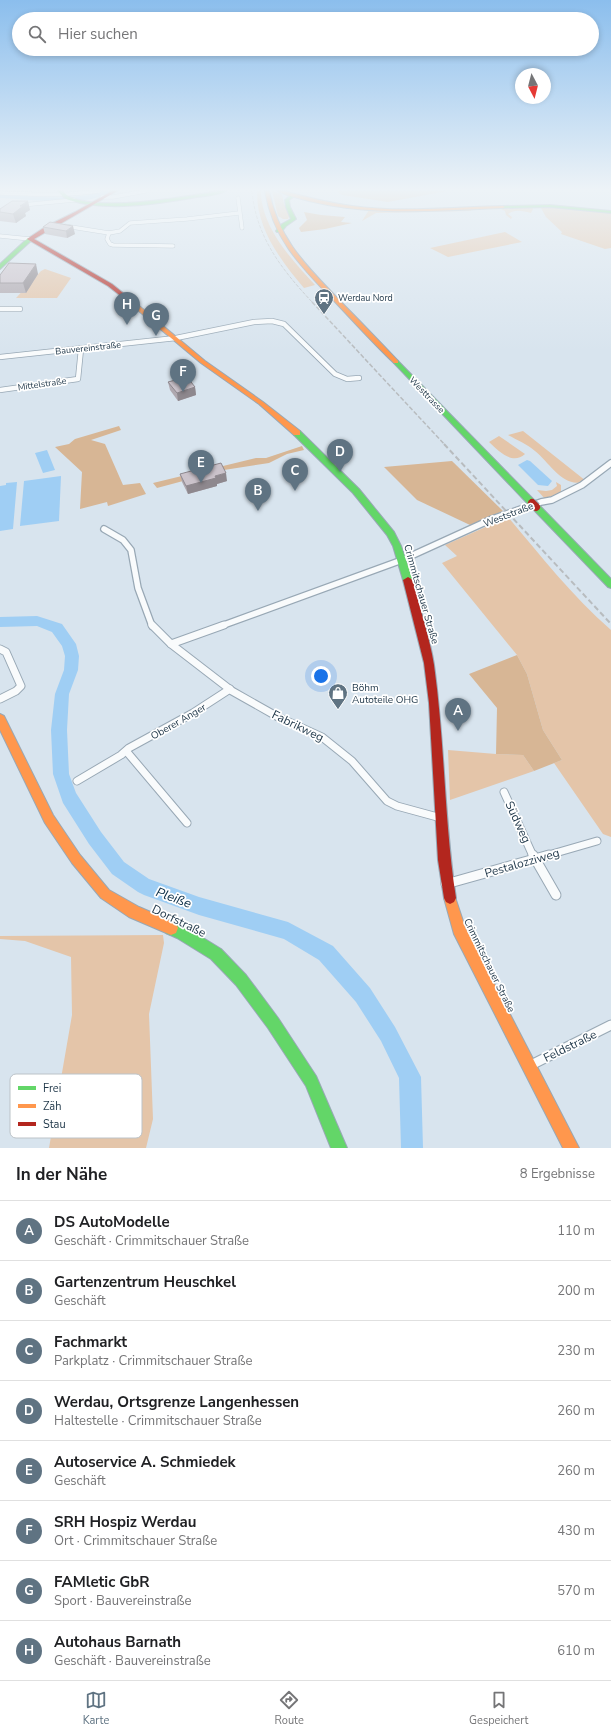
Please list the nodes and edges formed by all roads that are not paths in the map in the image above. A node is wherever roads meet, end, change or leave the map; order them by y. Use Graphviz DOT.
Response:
graph roads {
  1 [pos="24,245"];
  2 [pos="41,245"];
  3 [pos="112,245"];
  4 [pos="288,245"];
  5 [pos="173,246"];
  6 [pos="0,267"];
  7 [pos="0,309"];
  8 [pos="20,309"];
  9 [pos="176,338"];
  10 [pos="81,349"];
  11 [pos="0,357"];
  12 [pos="359,378"];
  13 [pos="0,390"];
  14 [pos="611,463"];
  15 [pos="104,529"];
  16 [pos="402,560"];
  17 [pos="611,585"];
  18 [pos="172,644"];
  19 [pos="0,649"];
  20 [pos="230,689"];
  21 [pos="0,699"];
  22 [pos="1,722"];
  23 [pos="127,752"];
  24 [pos="77,781"];
  25 [pos="504,792"];
  26 [pos="441,818"];
  27 [pos="188,823"];
  28 [pos="597,841"];
  29 [pos="535,860"];
  30 [pos="446,884"];
  31 [pos="556,895"];
  32 [pos="611,1025"];
  33 [pos="529,1066"];
  34 [pos="339,1148"];
  35 [pos="571,1148"];
  1 -- 6 [label="street"];
  2 -- 9 [label="street, Crimmitschauer Straße"];
  3 -- 5 [label="street"];
  4 -- 17 [label="street, Westtrasse"];
  7 -- 8 [label="street"];
  9 -- 10 [label="street, Bauvereinstraße"];
  9 -- 12 [label="street, Bauvereinstraße"];
  9 -- 16 [label="street, Crimmitschauer Straße"];
  10 -- 11 [label="street, Bauvereinstraße"];
  10 -- 13 [label="street, Mittelstraße"];
  14 -- 16 [label="street, Weststraße"];
  15 -- 18 [label="street, Fabrikweg"];
  16 -- 18 [label="street"];
  16 -- 26 [label="street, Crimmitschauer Straße"];
  18 -- 20 [label="street, Fabrikweg"];
  19 -- 21 [label="street"];
  20 -- 23 [label="street, Oberer Anger"];
  20 -- 26 [label="street, Fabrikweg"];
  22 -- 34 [label="street, Dorfstraße"];
  23 -- 24 [label="street, Oberer Anger"];
  23 -- 27 [label="street"];
  25 -- 29 [label="street, Südweg"];
  26 -- 30 [label="street, Crimmitschauer Straße"];
  28 -- 29 [label="street, Pestalozziweg"];
  29 -- 30 [label="street, Pestalozziweg"];
  29 -- 31 [label="street, Südweg"];
  30 -- 33 [label="street, Crimmitschauer Straße"];
  32 -- 33 [label="street, Feldstraße"];
  33 -- 35 [label="street, Crimmitschauer Straße"];
}
